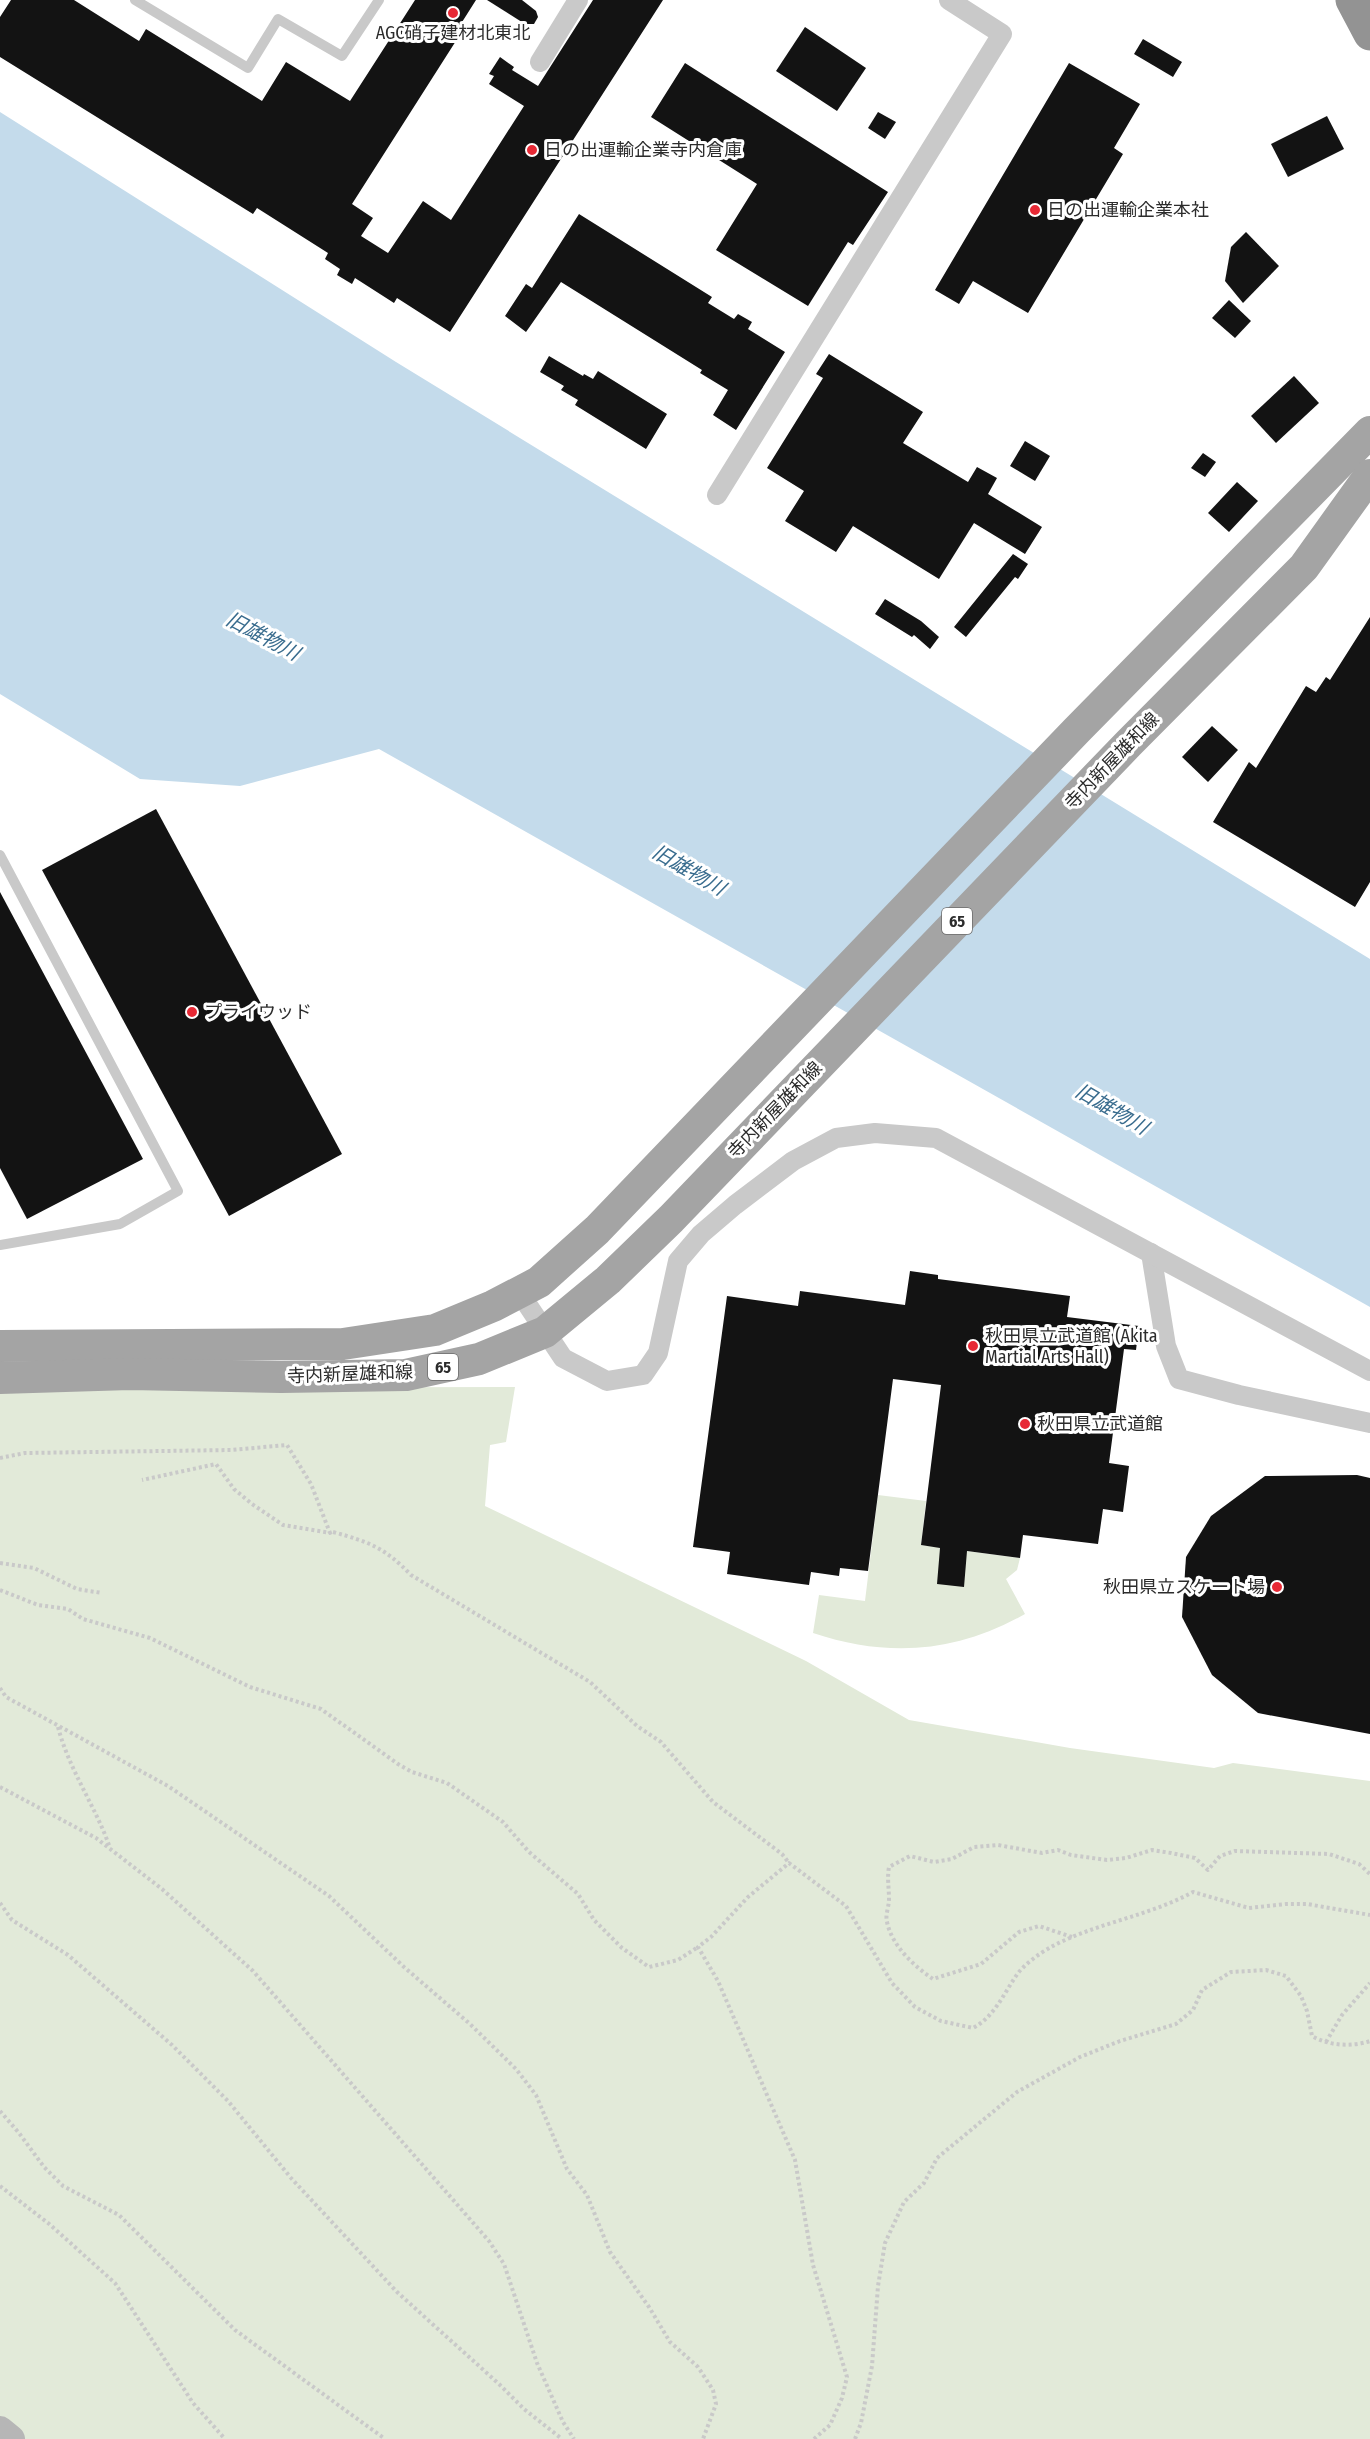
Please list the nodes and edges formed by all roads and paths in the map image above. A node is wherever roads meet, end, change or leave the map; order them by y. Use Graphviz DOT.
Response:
graph roads {
  1 [pos="135,0"];
  2 [pos="379,0"];
  3 [pos="578,0"];
  4 [pos="949,0"];
  5 [pos="1352,0"];
  6 [pos="1370,34"];
  7 [pos="540,62"];
  8 [pos="1370,432"];
  9 [pos="1370,475"];
  10 [pos="717,495"];
  11 [pos="0,855"];
  12 [pos="0,1245"];
  13 [pos="1151,1253"];
  14 [pos="519,1292"];
  15 [pos="545,1332"];
  16 [pos="0,1346"];
  17 [pos="1370,1371"];
  18 [pos="0,1378"];
  19 [pos="1370,1423"];
  20 [pos="0,1458"];
  21 [pos="142,1480"];
  22 [pos="333,1532"];
  23 [pos="0,1563"];
  24 [pos="0,1590"];
  25 [pos="102,1593"];
  26 [pos="0,1688"];
  27 [pos="58,1727"];
  28 [pos="0,1787"];
  29 [pos="111,1849"];
  30 [pos="789,1863"];
  31 [pos="1370,1874"];
  32 [pos="0,1903"];
  33 [pos="1370,1915"];
  34 [pos="1073,1938"];
  35 [pos="698,1947"];
  36 [pos="1370,1983"];
  37 [pos="1370,2041"];
  38 [pos="1326,2042"];
  39 [pos="0,2111"];
  40 [pos="0,2186"];
  41 [pos="0,2430"];
  42 [pos="11,2439"];
  43 [pos="225,2439"];
  44 [pos="385,2439"];
  45 [pos="562,2439"];
  46 [pos="574,2439"];
  47 [pos="704,2439"];
  48 [pos="814,2439"];
  49 [pos="855,2439"];
  1 -- 2 [label="lane"];
  3 -- 7 [label="street"];
  4 -- 10 [label="street"];
  5 -- 6 [label="highway"];
  8 -- 14 [label="main road, 寺内新屋雄和線 / 65"];
  9 -- 15 [label="main road, 寺内新屋雄和線 / 65"];
  11 -- 12 [label="lane"];
  13 -- 15 [label="street"];
  13 -- 17 [label="street"];
  13 -- 19 [label="street"];
  14 -- 15 [label="street"];
  14 -- 16 [label="main road, 寺内新屋雄和線 / 65"];
  15 -- 18 [label="main road, 寺内新屋雄和線 / 65"];
  20 -- 21 [label="path"];
  22 -- 30 [label="path"];
  23 -- 25 [label="path"];
  24 -- 35 [label="path"];
  26 -- 27 [label="path"];
  27 -- 29 [label="path"];
  27 -- 47 [label="path"];
  28 -- 29 [label="path"];
  29 -- 46 [label="path"];
  30 -- 34 [label="path"];
  30 -- 35 [label="path"];
  31 -- 34 [label="path"];
  32 -- 45 [label="path"];
  33 -- 34 [label="path"];
  35 -- 48 [label="path"];
  36 -- 38 [label="path"];
  37 -- 38 [label="path"];
  38 -- 49 [label="path"];
  39 -- 44 [label="path"];
  40 -- 43 [label="path"];
  41 -- 42 [label="street"];
}
